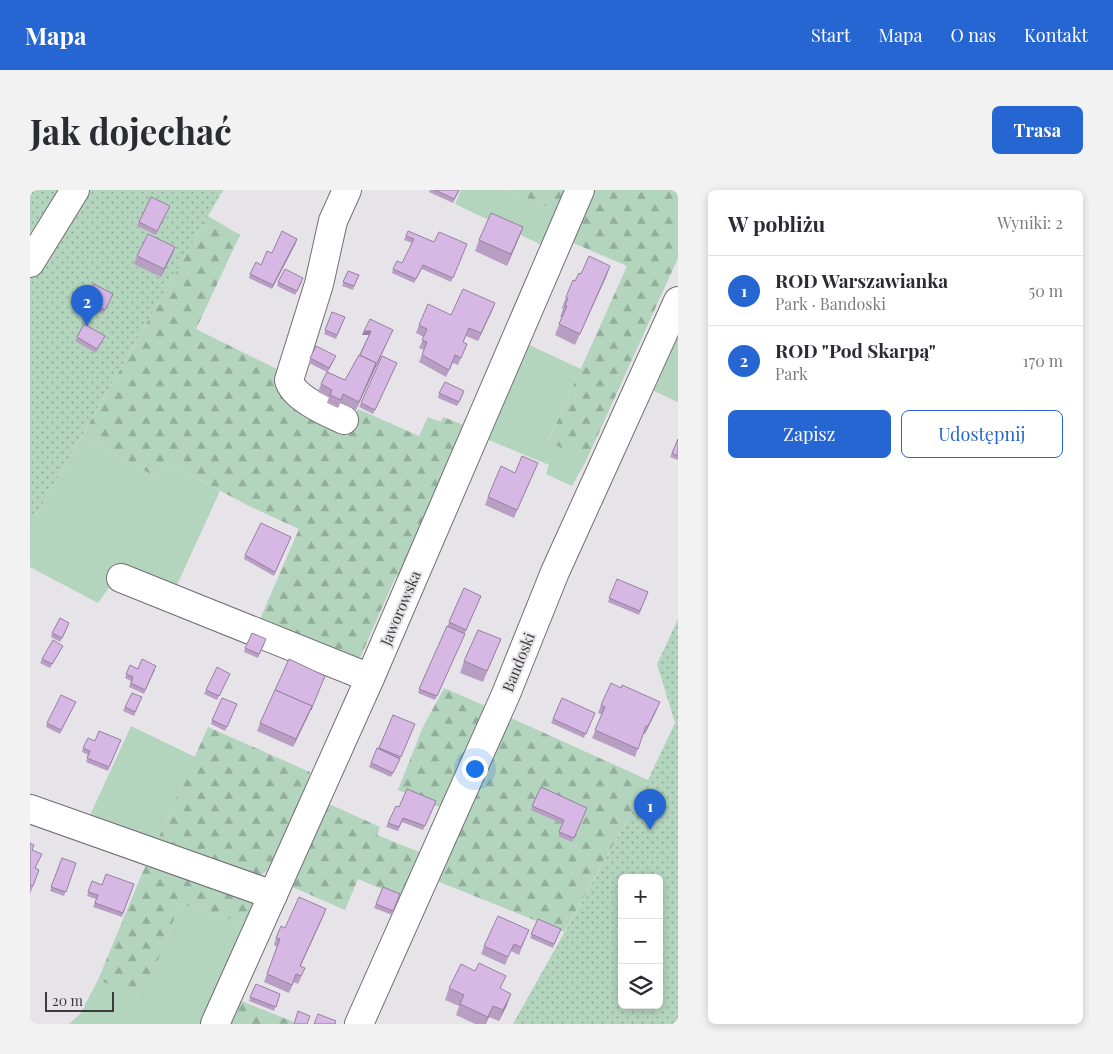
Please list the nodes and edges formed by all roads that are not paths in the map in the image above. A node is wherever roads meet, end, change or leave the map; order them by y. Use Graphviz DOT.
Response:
graph roads {
  1 [pos="75,190"];
  2 [pos="348,190"];
  3 [pos="580,190"];
  4 [pos="30,263"];
  5 [pos="678,301"];
  6 [pos="344,420"];
  7 [pos="121,578"];
  8 [pos="370,678"];
  9 [pos="30,808"];
  10 [pos="273,895"];
  11 [pos="215,1024"];
  12 [pos="359,1024"];
  1 -- 4 [label="street"];
  2 -- 6 [label="street"];
  3 -- 8 [label="street, Jaworowska"];
  5 -- 12 [label="street, Bandoski"];
  7 -- 8 [label="street"];
  8 -- 10 [label="street, Jaworowska"];
  9 -- 10 [label="street"];
  10 -- 11 [label="street, Jaworowska"];
}
